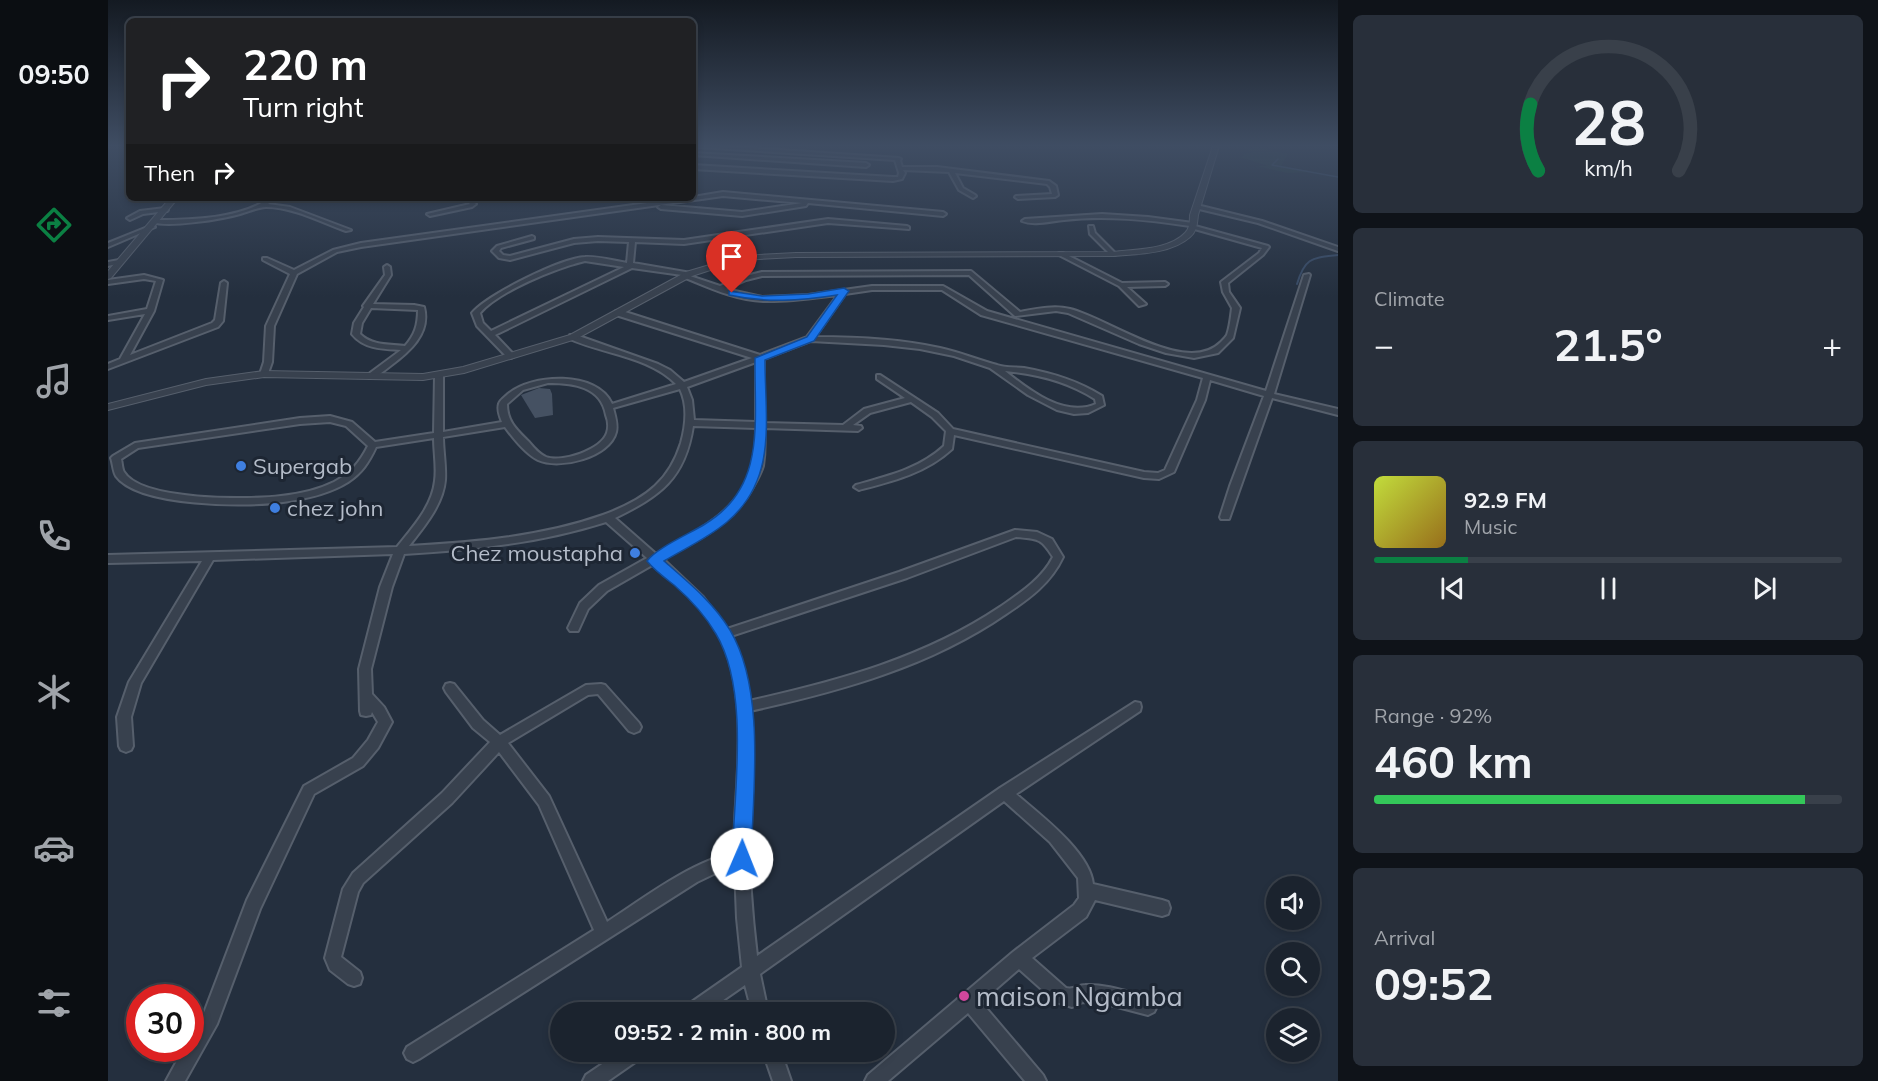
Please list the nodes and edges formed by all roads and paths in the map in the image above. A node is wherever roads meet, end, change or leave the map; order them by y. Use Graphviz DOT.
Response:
graph roads {
  1 [pos="713,196"];
  2 [pos="761,196"];
  3 [pos="1028,196"];
  4 [pos="1200,196"];
  5 [pos="1017,197"];
  6 [pos="696,199"];
  7 [pos="172,201"];
  8 [pos="269,201"];
  9 [pos="470,201"];
  10 [pos="680,201"];
  11 [pos="818,201"];
  12 [pos="265,205"];
  13 [pos="645,206"];
  14 [pos="1197,207"];
  15 [pos="165,210"];
  16 [pos="430,214"];
  17 [pos="943,214"];
  18 [pos="130,218"];
  19 [pos="1025,221"];
  20 [pos="154,225"];
  21 [pos="1193,226"];
  22 [pos="1091,227"];
  23 [pos="907,228"];
  24 [pos="348,230"];
  25 [pos="532,238"];
  26 [pos="632,240"];
  27 [pos="108,245"];
  28 [pos="1338,247"];
  29 [pos="1061,254"];
  30 [pos="1113,254"];
  31 [pos="265,260"];
  32 [pos="119,262"];
  33 [pos="108,264"];
  34 [pos="631,265"];
  35 [pos="387,267"];
  36 [pos="294,273"];
  37 [pos="687,275"];
  38 [pos="1306,275"];
  39 [pos="108,276"];
  40 [pos="108,282"];
  41 [pos="224,283"];
  42 [pos="1165,284"];
  43 [pos="1121,285"];
  44 [pos="720,289"];
  45 [pos="844,291"];
  46 [pos="1142,304"];
  47 [pos="367,306"];
  48 [pos="150,311"];
  49 [pos="619,313"];
  50 [pos="108,318"];
  51 [pos="491,334"];
  52 [pos="573,337"];
  53 [pos="810,339"];
  54 [pos="406,348"];
  55 [pos="511,356"];
  56 [pos="760,358"];
  57 [pos="124,360"];
  58 [pos="108,367"];
  59 [pos="997,369"];
  60 [pos="264,374"];
  61 [pos="373,375"];
  62 [pos="439,376"];
  63 [pos="880,376"];
  64 [pos="1207,377"];
  65 [pos="683,386"];
  66 [pos="1269,395"];
  67 [pos="912,399"];
  68 [pos="609,406"];
  69 [pos="108,407"];
  70 [pos="1338,412"];
  71 [pos="689,423"];
  72 [pos="507,424"];
  73 [pos="760,425"];
  74 [pos="844,428"];
  75 [pos="858,428"];
  76 [pos="950,431"];
  77 [pos="438,435"];
  78 [pos="373,446"];
  79 [pos="110,468"];
  80 [pos="859,487"];
  81 [pos="1225,516"];
  82 [pos="607,517"];
  83 [pos="400,550"];
  84 [pos="210,557"];
  85 [pos="108,559"];
  86 [pos="654,561"];
  87 [pos="574,628"];
  88 [pos="724,634"];
  89 [pos="450,688"];
  90 [pos="1135,706"];
  91 [pos="746,707"];
  92 [pos="634,727"];
  93 [pos="499,742"];
  94 [pos="126,746"];
  95 [pos="1005,793"];
  96 [pos="742,859"];
  97 [pos="1088,890"];
  98 [pos="1162,908"];
  99 [pos="603,932"];
  100 [pos="1019,958"];
  101 [pos="750,973"];
  102 [pos="354,978"];
  103 [pos="969,1001"];
  104 [pos="707,1002"];
  105 [pos="757,1002"];
  106 [pos="1148,1006"];
  107 [pos="413,1053"];
  108 [pos="620,1062"];
  109 [pos="775,1062"];
  110 [pos="176,1081"];
  111 [pos="592,1081"];
  112 [pos="782,1081"];
  113 [pos="873,1081"];
  114 [pos="1037,1081"];
  1 -- 6 [label="street"];
  2 -- 11 [label="street"];
  3 -- 5 [label="street"];
  4 -- 14 [label="street"];
  7 -- 15 [label="street"];
  8 -- 12 [label="street"];
  9 -- 16 [label="street"];
  10 -- 13 [label="street"];
  11 -- 13 [label="street"];
  11 -- 17 [label="street"];
  12 -- 20 [label="street"];
  12 -- 24 [label="street"];
  13 -- 36 [label="street"];
  14 -- 21 [label="street"];
  14 -- 28 [label="street"];
  15 -- 18 [label="street"];
  15 -- 20 [label="street"];
  19 -- 21 [label="street"];
  20 -- 27 [label="street"];
  20 -- 32 [label="street"];
  21 -- 30 [label="street"];
  21 -- 44 [label="street"];
  22 -- 30 [label="street"];
  23 -- 26 [label="street"];
  25 -- 26 [label="street"];
  26 -- 34 [label="street"];
  29 -- 30 [label="street"];
  29 -- 37 [label="street"];
  29 -- 43 [label="street"];
  31 -- 36 [label="street"];
  32 -- 33 [label="street"];
  32 -- 39 [label="street"];
  34 -- 37 [label="street"];
  34 -- 51 [label="street"];
  34 -- 51 [label="street"];
  35 -- 47 [label="street"];
  36 -- 60 [label="street"];
  37 -- 44 [label="street"];
  37 -- 49 [label="street"];
  38 -- 66 [label="street"];
  40 -- 48 [label="street"];
  41 -- 57 [label="street"];
  42 -- 43 [label="street"];
  43 -- 46 [label="street"];
  44 -- 45 [label="street"];
  45 -- 53 [label="street"];
  45 -- 64 [label="street"];
  47 -- 54 [label="street"];
  47 -- 54 [label="street"];
  48 -- 50 [label="street"];
  48 -- 57 [label="street"];
  49 -- 52 [label="street"];
  49 -- 56 [label="street"];
  51 -- 55 [label="street"];
  52 -- 55 [label="street"];
  52 -- 65 [label="street"];
  53 -- 56 [label="street"];
  53 -- 59 [label="street"];
  54 -- 61 [label="street"];
  55 -- 62 [label="street"];
  56 -- 65 [label="street"];
  56 -- 73 [label="street"];
  57 -- 58 [label="street"];
  59 -- 59 [label="street"];
  60 -- 61 [label="street"];
  60 -- 69 [label="street"];
  61 -- 62 [label="street"];
  62 -- 77 [label="street"];
  63 -- 67 [label="street"];
  64 -- 66 [label="street"];
  64 -- 76 [label="street"];
  65 -- 68 [label="street"];
  65 -- 71 [label="street"];
  66 -- 70 [label="street"];
  66 -- 81 [label="street"];
  67 -- 74 [label="street"];
  67 -- 76 [label="street"];
  68 -- 72 [label="street"];
  68 -- 72 [label="street"];
  71 -- 73 [label="street"];
  71 -- 82 [label="street"];
  72 -- 77 [label="street"];
  73 -- 74 [label="street"];
  73 -- 86 [label="street"];
  74 -- 75 [label="street"];
  76 -- 80 [label="street"];
  77 -- 78 [label="street"];
  77 -- 83 [label="street"];
  78 -- 79 [label="street"];
  78 -- 79 [label="street"];
  82 -- 83 [label="street"];
  82 -- 86 [label="street"];
  83 -- 84 [label="street"];
  83 -- 110 [label="street"];
  84 -- 85 [label="street"];
  84 -- 94 [label="street"];
  86 -- 87 [label="street"];
  86 -- 88 [label="street"];
  88 -- 91 [label="street"];
  88 -- 91 [label="street"];
  89 -- 93 [label="street"];
  90 -- 95 [label="street"];
  91 -- 96 [label="street"];
  92 -- 93 [label="street"];
  93 -- 99 [label="street"];
  93 -- 102 [label="street"];
  95 -- 97 [label="street"];
  95 -- 101 [label="street"];
  96 -- 99 [label="street"];
  96 -- 101 [label="street"];
  97 -- 98 [label="street"];
  97 -- 100 [label="street"];
  99 -- 107 [label="street"];
  100 -- 103 [label="street"];
  100 -- 106 [label="street"];
  101 -- 104 [label="street"];
  101 -- 105 [label="street"];
  103 -- 113 [label="street"];
  103 -- 114 [label="street"];
  108 -- 111 [label="street"];
  109 -- 112 [label="street"];
}
